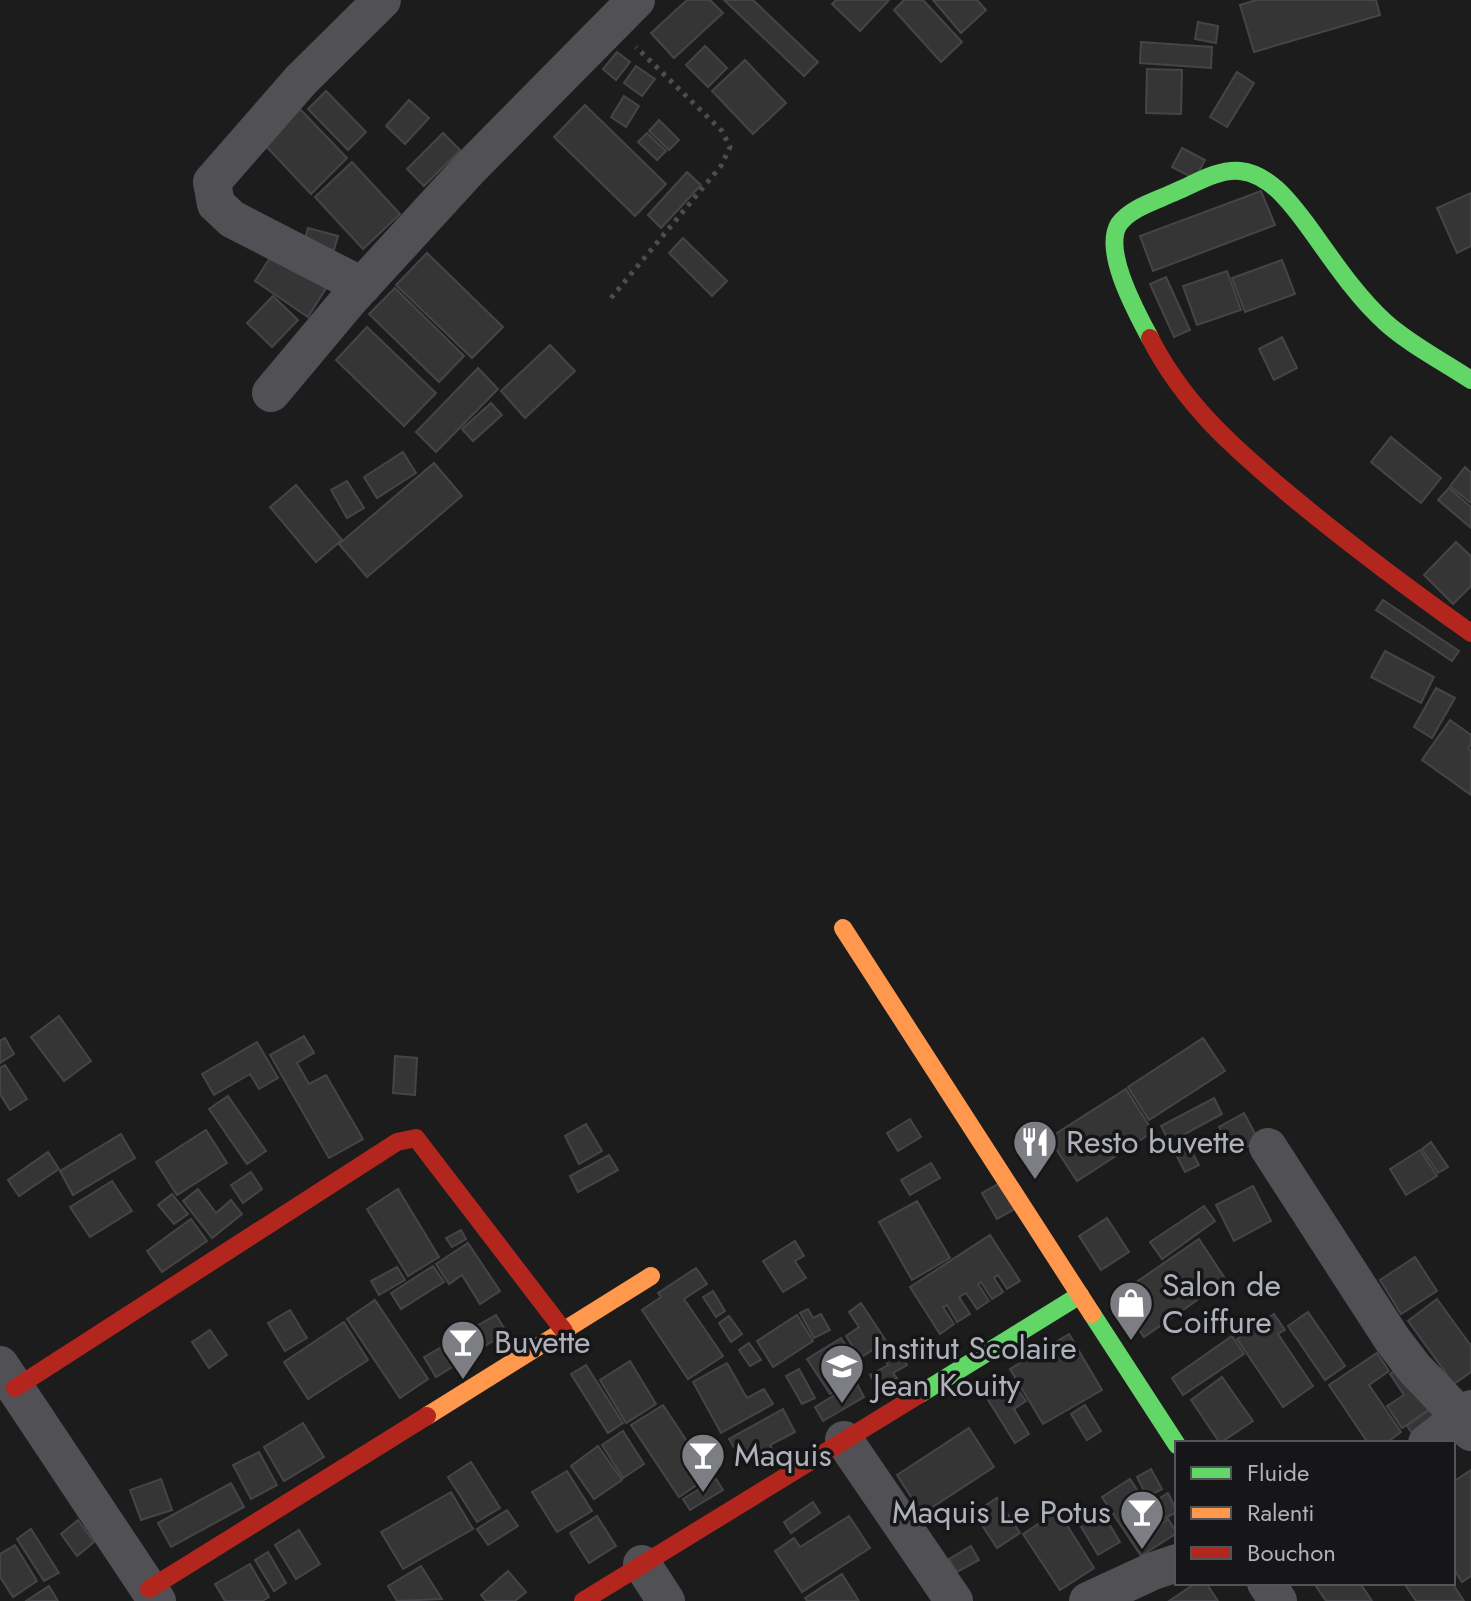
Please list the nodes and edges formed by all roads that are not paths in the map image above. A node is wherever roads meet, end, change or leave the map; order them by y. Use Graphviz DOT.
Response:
graph roads {
  1 [pos="382,0"];
  2 [pos="624,12"];
  3 [pos="362,286"];
  4 [pos="1471,380"];
  5 [pos="271,393"];
  6 [pos="1471,633"];
  7 [pos="843,928"];
  8 [pos="1268,1147"];
  9 [pos="651,1276"];
  10 [pos="1080,1295"];
  11 [pos="564,1331"];
  12 [pos="8,1377"];
  13 [pos="1468,1419"];
  14 [pos="844,1440"];
  15 [pos="1430,1441"];
  16 [pos="1175,1442"];
  17 [pos="642,1564"];
  18 [pos="1175,1564"];
  19 [pos="153,1595"];
  20 [pos="583,1601"];
  21 [pos="666,1601"];
  22 [pos="954,1601"];
  23 [pos="1088,1601"];
  1 -- 3 [label="street"];
  2 -- 3 [label="street"];
  3 -- 5 [label="street"];
  4 -- 6 [label="street"];
  7 -- 10 [label="street"];
  8 -- 13 [label="street"];
  9 -- 11 [label="street"];
  10 -- 14 [label="street"];
  10 -- 16 [label="street"];
  11 -- 12 [label="street"];
  11 -- 19 [label="street"];
  12 -- 19 [label="street"];
  13 -- 15 [label="street"];
  14 -- 17 [label="street"];
  14 -- 22 [label="street"];
  17 -- 20 [label="street"];
  17 -- 21 [label="street"];
  18 -- 23 [label="street"];
}
